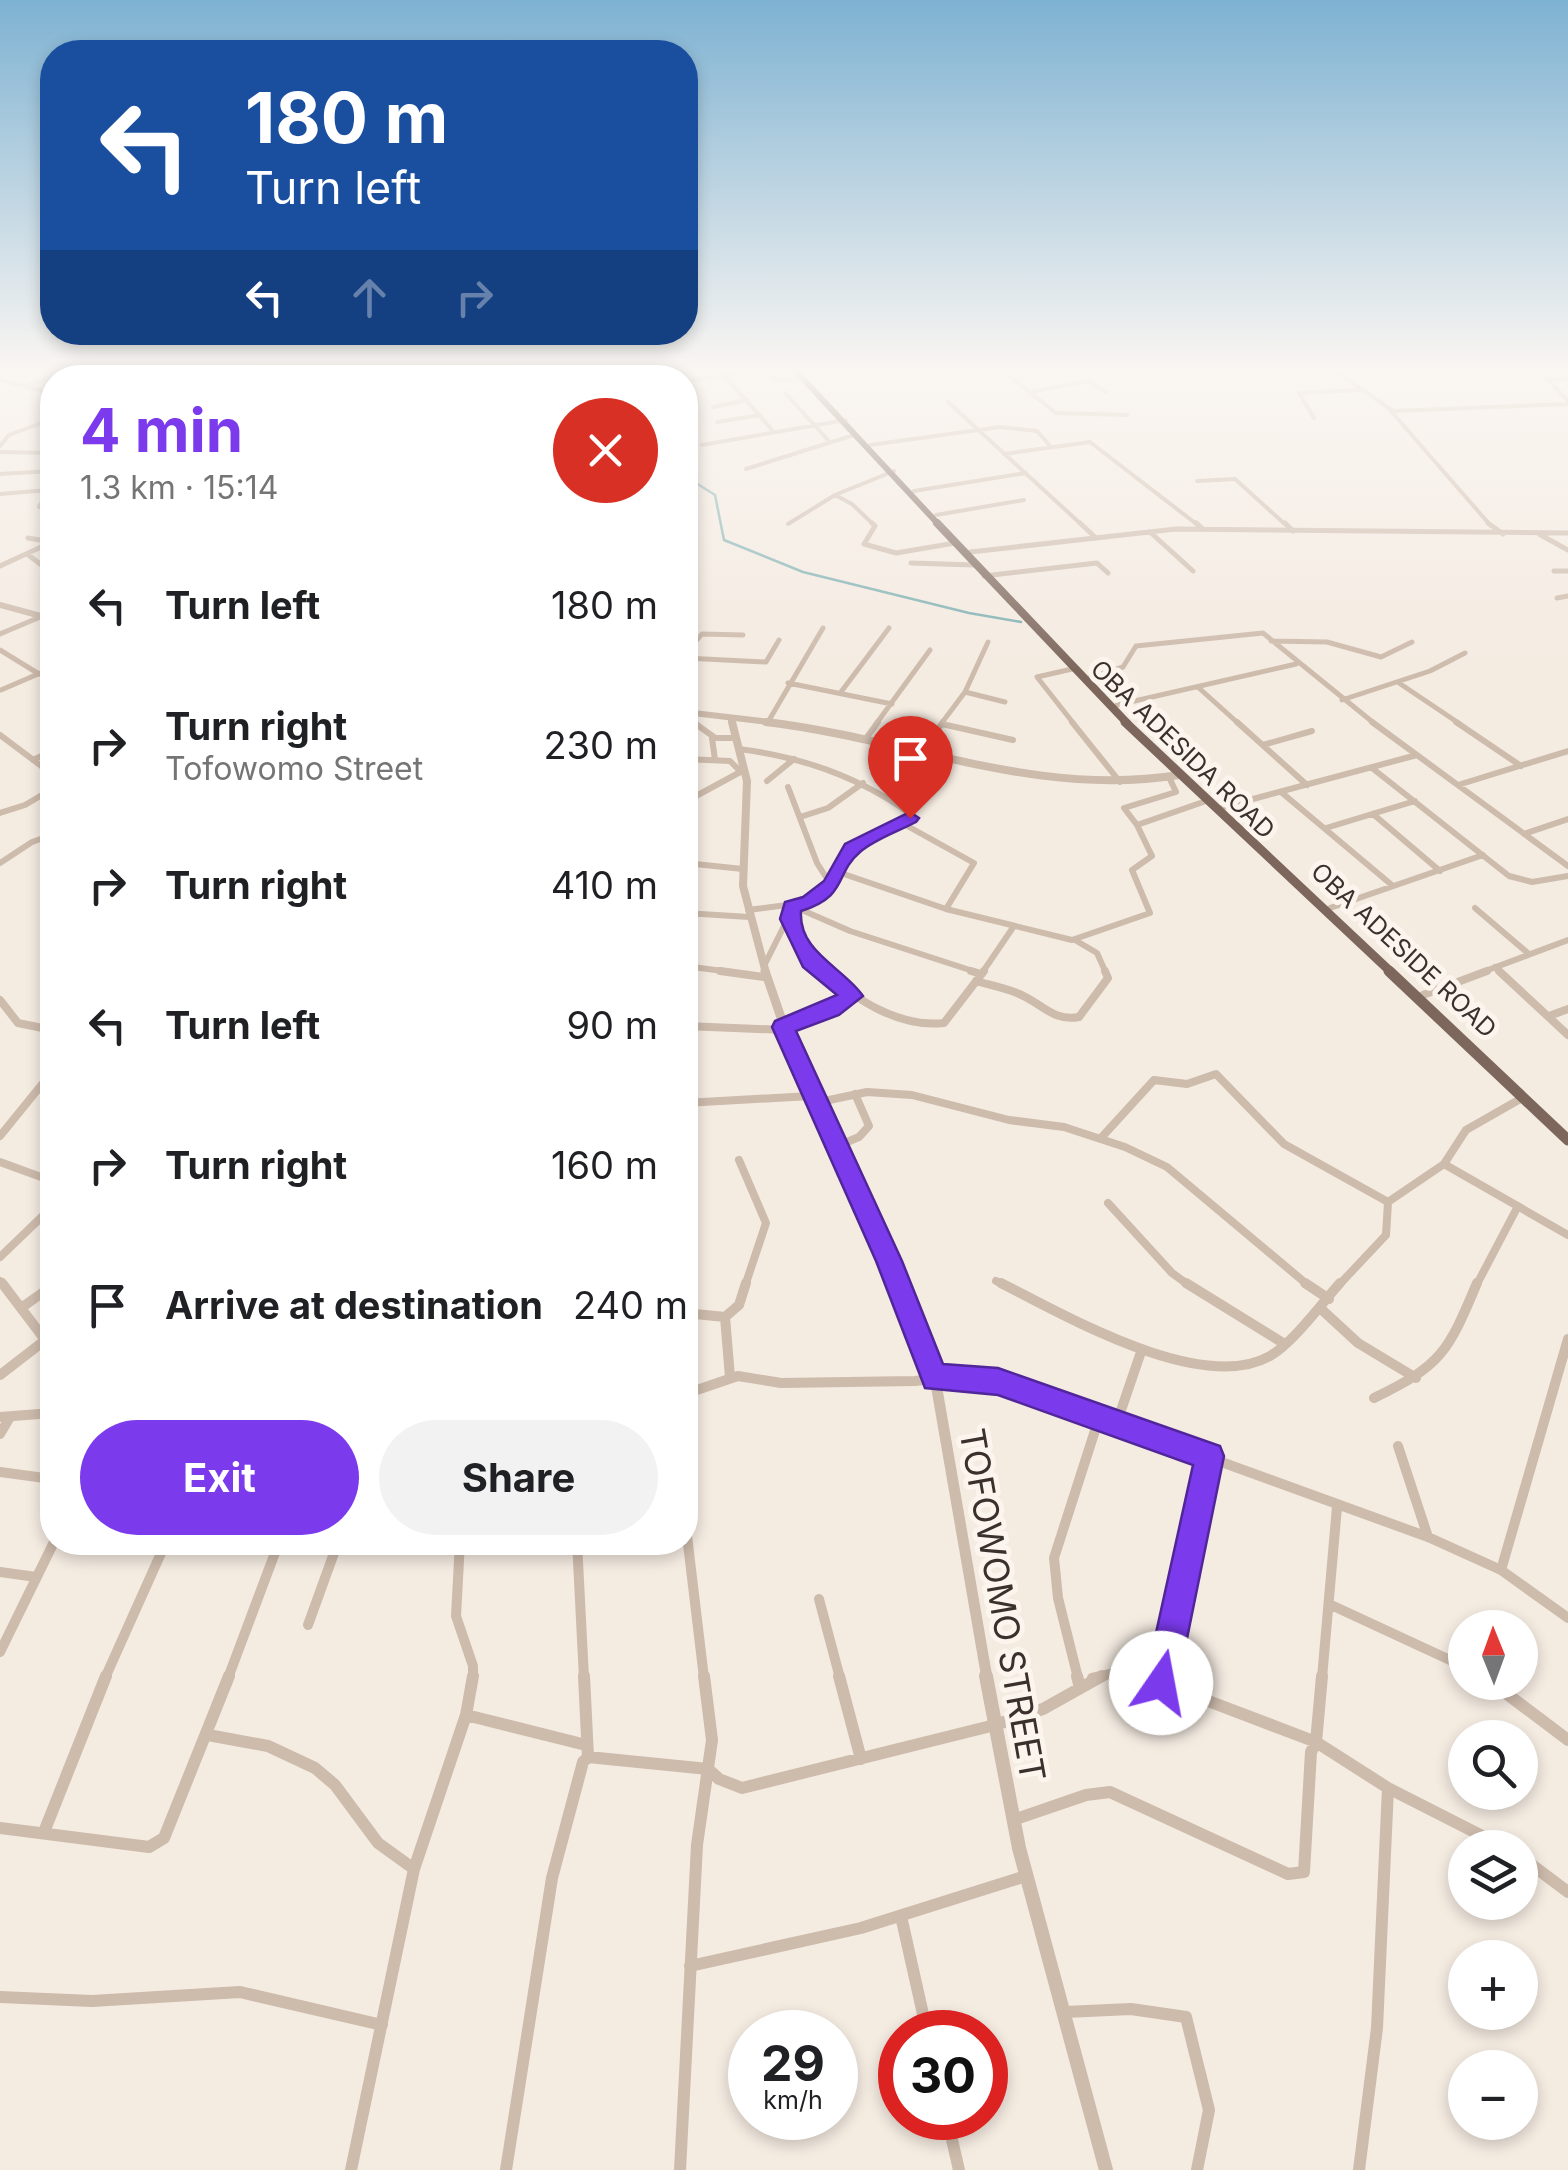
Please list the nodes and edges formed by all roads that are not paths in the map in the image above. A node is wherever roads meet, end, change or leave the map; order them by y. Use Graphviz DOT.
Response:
graph roads {
  1 [pos="888,468"];
  2 [pos="889,468"];
  3 [pos="1020,468"];
  4 [pos="1124,468"];
  5 [pos="1440,468"];
  6 [pos="40,471"];
  7 [pos="891,471"];
  8 [pos="0,474"];
  9 [pos="1026,474"];
  10 [pos="1197,481"];
  11 [pos="40,491"];
  12 [pos="914,491"];
  13 [pos="0,494"];
  14 [pos="836,495"];
  15 [pos="1024,500"];
  16 [pos="936,515"];
  17 [pos="788,524"];
  18 [pos="1203,529"];
  19 [pos="1293,531"];
  20 [pos="1150,532"];
  21 [pos="1539,534"];
  22 [pos="1568,534"];
  23 [pos="1507,535"];
  24 [pos="28,538"];
  25 [pos="1096,538"];
  26 [pos="40,540"];
  27 [pos="955,544"];
  28 [pos="40,548"];
  29 [pos="1568,550"];
  30 [pos="970,552"];
  31 [pos="27,554"];
  32 [pos="911,563"];
  33 [pos="2,564"];
  34 [pos="40,564"];
  35 [pos="974,565"];
  36 [pos="1193,571"];
  37 [pos="1568,571"];
  38 [pos="1554,572"];
  39 [pos="1108,573"];
  40 [pos="988,576"];
  41 [pos="1568,596"];
  42 [pos="1557,598"];
  43 [pos="0,605"];
  44 [pos="40,615"];
  45 [pos="822,628"];
  46 [pos="889,628"];
  47 [pos="706,633"];
  48 [pos="0,634"];
  49 [pos="743,635"];
  50 [pos="779,640"];
  51 [pos="1271,641"];
  52 [pos="698,642"];
  53 [pos="988,642"];
  54 [pos="1412,642"];
  55 [pos="0,650"];
  56 [pos="930,650"];
  57 [pos="1465,653"];
  58 [pos="1062,654"];
  59 [pos="698,656"];
  60 [pos="714,657"];
  61 [pos="1296,664"];
  62 [pos="1072,669"];
  63 [pos="39,674"];
  64 [pos="1089,678"];
  65 [pos="1399,683"];
  66 [pos="788,684"];
  67 [pos="1199,688"];
  68 [pos="2,690"];
  69 [pos="841,692"];
  70 [pos="965,692"];
  71 [pos="1342,700"];
  72 [pos="1005,702"];
  73 [pos="892,704"];
  74 [pos="1116,706"];
  75 [pos="698,714"];
  76 [pos="731,718"];
  77 [pos="768,722"];
  78 [pos="698,724"];
  79 [pos="942,724"];
  80 [pos="1312,732"];
  81 [pos="0,735"];
  82 [pos="714,737"];
  83 [pos="867,737"];
  84 [pos="1013,740"];
  85 [pos="738,744"];
  86 [pos="1262,745"];
  87 [pos="922,751"];
  88 [pos="1568,751"];
  89 [pos="934,754"];
  90 [pos="40,756"];
  91 [pos="1417,756"];
  92 [pos="698,759"];
  93 [pos="794,759"];
  94 [pos="33,760"];
  95 [pos="715,760"];
  96 [pos="40,765"];
  97 [pos="1521,766"];
  98 [pos="1372,768"];
  99 [pos="742,770"];
  100 [pos="1174,776"];
  101 [pos="767,781"];
  102 [pos="1120,782"];
  103 [pos="863,783"];
  104 [pos="1307,785"];
  105 [pos="1457,786"];
  106 [pos="788,787"];
  107 [pos="1282,792"];
  108 [pos="698,795"];
  109 [pos="1166,795"];
  110 [pos="40,796"];
  111 [pos="888,798"];
  112 [pos="1206,801"];
  113 [pos="1142,802"];
  114 [pos="1414,802"];
  115 [pos="1223,807"];
  116 [pos="1180,810"];
  117 [pos="0,812"];
  118 [pos="1372,814"];
  119 [pos="800,817"];
  120 [pos="1158,817"];
  121 [pos="1568,820"];
  122 [pos="902,824"];
  123 [pos="1136,825"];
  124 [pos="1326,828"];
  125 [pos="1524,834"];
  126 [pos="40,839"];
  127 [pos="1483,856"];
  128 [pos="2,861"];
  129 [pos="698,864"];
  130 [pos="1568,866"];
  131 [pos="743,869"];
  132 [pos="1440,871"];
  133 [pos="838,872"];
  134 [pos="1568,876"];
  135 [pos="831,885"];
  136 [pos="1393,886"];
  137 [pos="1313,896"];
  138 [pos="946,908"];
  139 [pos="1330,908"];
  140 [pos="1475,908"];
  141 [pos="792,910"];
  142 [pos="698,913"];
  143 [pos="748,914"];
  144 [pos="1014,926"];
  145 [pos="1075,940"];
  146 [pos="1568,940"];
  147 [pos="1530,954"];
  148 [pos="1495,966"];
  149 [pos="698,967"];
  150 [pos="763,974"];
  151 [pos="978,977"];
  152 [pos="1422,994"];
  153 [pos="852,996"];
  154 [pos="0,1000"];
  155 [pos="1432,1008"];
  156 [pos="1568,1009"];
  157 [pos="1548,1016"];
  158 [pos="698,1026"];
  159 [pos="40,1027"];
  160 [pos="784,1029"];
  161 [pos="1568,1035"];
  162 [pos="40,1087"];
  163 [pos="855,1094"];
  164 [pos="1522,1098"];
  165 [pos="813,1100"];
  166 [pos="698,1104"];
  167 [pos="1568,1129"];
  168 [pos="0,1136"];
  169 [pos="1101,1138"];
  170 [pos="1568,1140"];
  171 [pos="835,1148"];
  172 [pos="739,1160"];
  173 [pos="0,1162"];
  174 [pos="1444,1164"];
  175 [pos="40,1177"];
  176 [pos="1388,1202"];
  177 [pos="1108,1204"];
  178 [pos="1518,1206"];
  179 [pos="40,1218"];
  180 [pos="1568,1235"];
  181 [pos="0,1256"];
  182 [pos="0,1281"];
  183 [pos="996,1281"];
  184 [pos="40,1295"];
  185 [pos="1329,1300"];
  186 [pos="21,1308"];
  187 [pos="1320,1308"];
  188 [pos="698,1314"];
  189 [pos="724,1317"];
  190 [pos="40,1334"];
  191 [pos="1568,1339"];
  192 [pos="40,1343"];
  193 [pos="1283,1343"];
  194 [pos="1142,1349"];
  195 [pos="1566,1353"];
  196 [pos="0,1375"];
  197 [pos="730,1377"];
  198 [pos="935,1378"];
  199 [pos="1416,1378"];
  200 [pos="698,1389"];
  201 [pos="1374,1398"];
  202 [pos="40,1414"];
  203 [pos="1100,1415"];
  204 [pos="5,1417"];
  205 [pos="1117,1422"];
  206 [pos="0,1434"];
  207 [pos="1398,1446"];
  208 [pos="1210,1456"];
  209 [pos="0,1472"];
  210 [pos="40,1477"];
  211 [pos="1336,1507"];
  212 [pos="1428,1537"];
  213 [pos="47,1555"];
  214 [pos="160,1555"];
  215 [pos="274,1555"];
  216 [pos="333,1555"];
  217 [pos="459,1555"];
  218 [pos="578,1555"];
  219 [pos="690,1555"];
  220 [pos="1501,1570"];
  221 [pos="0,1572"];
  222 [pos="36,1577"];
  223 [pos="819,1599"];
  224 [pos="1329,1604"];
  225 [pos="1568,1618"];
  226 [pos="308,1625"];
  227 [pos="0,1652"];
  228 [pos="1448,1659"];
  229 [pos="1161,1683"];
  230 [pos="1080,1688"];
  231 [pos="1515,1700"];
  232 [pos="466,1714"];
  233 [pos="996,1725"];
  234 [pos="208,1734"];
  235 [pos="1568,1740"];
  236 [pos="1316,1742"];
  237 [pos="587,1751"];
  238 [pos="861,1759"];
  239 [pos="708,1769"];
  240 [pos="1388,1788"];
  241 [pos="1013,1820"];
  242 [pos="0,1828"];
  243 [pos="1471,1830"];
  244 [pos="44,1832"];
  245 [pos="414,1869"];
  246 [pos="1538,1870"];
  247 [pos="1026,1876"];
  248 [pos="1568,1892"];
  249 [pos="901,1916"];
  250 [pos="690,1966"];
  251 [pos="0,1997"];
  252 [pos="922,2010"];
  253 [pos="1064,2012"];
  254 [pos="382,2025"];
  255 [pos="953,2140"];
  256 [pos="351,2170"];
  257 [pos="506,2170"];
  258 [pos="680,2170"];
  259 [pos="960,2170"];
  260 [pos="1106,2170"];
  261 [pos="1197,2170"];
  262 [pos="1359,2170"];
  1 -- 7 [label="main road, OBA ADESIDA ROAD"];
  2 -- 7 [label="main road"];
  3 -- 9 [label="street"];
  4 -- 18 [label="street"];
  5 -- 23 [label="street"];
  6 -- 8 [label="street"];
  7 -- 12 [label="main road"];
  7 -- 14 [label="street"];
  7 -- 27 [label="main road, OBA ADESIDA ROAD"];
  9 -- 12 [label="street"];
  9 -- 25 [label="street"];
  10 -- 19 [label="street"];
  11 -- 13 [label="street"];
  12 -- 16 [label="main road"];
  14 -- 17 [label="street"];
  14 -- 27 [label="street"];
  15 -- 16 [label="street"];
  16 -- 30 [label="main road"];
  18 -- 19 [label="street"];
  18 -- 20 [label="street"];
  19 -- 23 [label="street"];
  20 -- 25 [label="street"];
  20 -- 36 [label="street"];
  21 -- 22 [label="street"];
  21 -- 23 [label="street"];
  21 -- 29 [label="street"];
  24 -- 26 [label="street"];
  25 -- 30 [label="street"];
  27 -- 35 [label="main road, OBA ADESIDA ROAD"];
  28 -- 31 [label="street"];
  30 -- 40 [label="main road"];
  31 -- 33 [label="street"];
  31 -- 34 [label="street"];
  32 -- 35 [label="street"];
  35 -- 40 [label="main road, OBA ADESIDA ROAD"];
  37 -- 38 [label="street"];
  39 -- 40 [label="street"];
  40 -- 58 [label="main road, OBA ADESIDA ROAD"];
  41 -- 42 [label="street"];
  43 -- 44 [label="street"];
  44 -- 48 [label="street"];
  45 -- 66 [label="street"];
  46 -- 69 [label="street"];
  47 -- 49 [label="street"];
  47 -- 52 [label="street"];
  47 -- 60 [label="street"];
  50 -- 60 [label="street"];
  51 -- 54 [label="street"];
  51 -- 61 [label="street"];
  51 -- 64 [label="street"];
  53 -- 70 [label="street"];
  55 -- 63 [label="street"];
  56 -- 73 [label="street"];
  57 -- 65 [label="street"];
  58 -- 62 [label="main road, OBA ADESIDA ROAD"];
  58 -- 64 [label="main road, OBA ADESIDE ROAD"];
  59 -- 60 [label="street"];
  61 -- 67 [label="street"];
  61 -- 71 [label="street"];
  62 -- 100 [label="main road, OBA ADESIDA ROAD"];
  62 -- 102 [label="street"];
  63 -- 68 [label="street"];
  64 -- 74 [label="main road, OBA ADESIDE ROAD"];
  65 -- 71 [label="street"];
  65 -- 97 [label="street"];
  66 -- 69 [label="street"];
  66 -- 77 [label="street"];
  67 -- 74 [label="street"];
  67 -- 86 [label="street"];
  69 -- 73 [label="street"];
  70 -- 72 [label="street"];
  70 -- 79 [label="street"];
  71 -- 91 [label="street"];
  73 -- 83 [label="street"];
  74 -- 115 [label="main road, OBA ADESIDE ROAD"];
  75 -- 76 [label="street"];
  76 -- 77 [label="street"];
  76 -- 85 [label="street, TOFOWOMO STREET"];
  77 -- 83 [label="street"];
  78 -- 82 [label="street"];
  79 -- 84 [label="street"];
  79 -- 87 [label="street"];
  80 -- 86 [label="street"];
  81 -- 94 [label="street"];
  82 -- 85 [label="street"];
  82 -- 95 [label="street"];
  83 -- 87 [label="street"];
  85 -- 93 [label="street"];
  85 -- 99 [label="street, TOFOWOMO STREET"];
  86 -- 104 [label="street"];
  87 -- 89 [label="street"];
  88 -- 97 [label="street"];
  89 -- 102 [label="street"];
  89 -- 111 [label="street"];
  90 -- 94 [label="street"];
  91 -- 98 [label="street"];
  91 -- 105 [label="street"];
  92 -- 95 [label="street"];
  93 -- 101 [label="street"];
  93 -- 103 [label="street"];
  94 -- 96 [label="street"];
  95 -- 99 [label="street"];
  97 -- 105 [label="street"];
  98 -- 104 [label="street"];
  98 -- 114 [label="street"];
  99 -- 108 [label="street"];
  99 -- 131 [label="street, TOFOWOMO STREET"];
  100 -- 102 [label="street"];
  100 -- 109 [label="street"];
  100 -- 112 [label="main road, OBA ADESIDA ROAD"];
  103 -- 111 [label="street"];
  103 -- 119 [label="street"];
  104 -- 107 [label="street"];
  105 -- 125 [label="street"];
  106 -- 119 [label="street"];
  107 -- 115 [label="street"];
  107 -- 124 [label="street"];
  109 -- 113 [label="street"];
  109 -- 116 [label="street"];
  110 -- 117 [label="street"];
  111 -- 122 [label="street"];
  112 -- 116 [label="street"];
  112 -- 137 [label="main road, OBA ADESIDA ROAD"];
  113 -- 120 [label="street"];
  113 -- 123 [label="street"];
  114 -- 118 [label="street"];
  114 -- 127 [label="street"];
  115 -- 137 [label="main road, OBA ADESIDE ROAD"];
  116 -- 120 [label="street"];
  118 -- 124 [label="street"];
  118 -- 132 [label="street"];
  119 -- 135 [label="street"];
  120 -- 123 [label="street"];
  121 -- 125 [label="street"];
  122 -- 133 [label="street"];
  122 -- 138 [label="street"];
  123 -- 145 [label="street"];
  124 -- 136 [label="street"];
  125 -- 130 [label="street"];
  126 -- 128 [label="street"];
  127 -- 132 [label="street"];
  127 -- 134 [label="street"];
  129 -- 131 [label="street"];
  131 -- 143 [label="street, TOFOWOMO STREET"];
  132 -- 136 [label="street"];
  133 -- 135 [label="street"];
  133 -- 138 [label="street"];
  135 -- 141 [label="street"];
  136 -- 139 [label="street"];
  137 -- 139 [label="main road, OBA ADESIDE ROAD"];
  137 -- 155 [label="main road, OBA ADESIDA ROAD"];
  138 -- 144 [label="street"];
  139 -- 152 [label="main road, OBA ADESIDE ROAD"];
  140 -- 147 [label="street"];
  141 -- 143 [label="street"];
  141 -- 150 [label="street"];
  141 -- 151 [label="street"];
  141 -- 153 [label="street"];
  142 -- 143 [label="street"];
  143 -- 150 [label="street, TOFOWOMO STREET"];
  144 -- 145 [label="street"];
  144 -- 151 [label="street"];
  145 -- 151 [label="street"];
  146 -- 147 [label="street"];
  147 -- 148 [label="street"];
  148 -- 152 [label="street"];
  148 -- 157 [label="street"];
  149 -- 150 [label="street"];
  150 -- 160 [label="street, TOFOWOMO STREET"];
  151 -- 153 [label="street"];
  152 -- 155 [label="main road, OBA ADESIDE ROAD"];
  153 -- 160 [label="street"];
  154 -- 159 [label="street"];
  155 -- 164 [label="main road, OBA ADESIDA ROAD"];
  155 -- 167 [label="main road, OBA ADESIDE ROAD"];
  156 -- 157 [label="street"];
  157 -- 161 [label="street"];
  158 -- 160 [label="street"];
  160 -- 165 [label="street, TOFOWOMO STREET"];
  162 -- 168 [label="street"];
  163 -- 165 [label="street"];
  163 -- 169 [label="street"];
  163 -- 171 [label="street"];
  164 -- 170 [label="main road, OBA ADESIDA ROAD"];
  164 -- 174 [label="street"];
  165 -- 166 [label="street"];
  165 -- 171 [label="street, TOFOWOMO STREET"];
  169 -- 176 [label="street"];
  169 -- 185 [label="street"];
  171 -- 198 [label="street, TOFOWOMO STREET"];
  172 -- 189 [label="street"];
  173 -- 175 [label="street"];
  174 -- 176 [label="street"];
  174 -- 178 [label="street"];
  176 -- 185 [label="street"];
  177 -- 193 [label="street"];
  178 -- 180 [label="street"];
  178 -- 199 [label="street"];
  179 -- 181 [label="street"];
  182 -- 186 [label="street"];
  183 -- 194 [label="street"];
  184 -- 186 [label="street"];
  185 -- 187 [label="street"];
  186 -- 190 [label="street"];
  187 -- 193 [label="street"];
  187 -- 199 [label="street"];
  188 -- 189 [label="street"];
  189 -- 197 [label="street"];
  191 -- 195 [label="street"];
  192 -- 196 [label="street"];
  193 -- 194 [label="street"];
  194 -- 205 [label="street"];
  195 -- 220 [label="street"];
  197 -- 198 [label="street"];
  197 -- 200 [label="street"];
  198 -- 203 [label="street"];
  198 -- 233 [label="street, TOFOWOMO STREET"];
  199 -- 201 [label="street"];
  202 -- 204 [label="street"];
  203 -- 205 [label="street"];
  203 -- 230 [label="street"];
  204 -- 206 [label="street"];
  205 -- 208 [label="street"];
  207 -- 212 [label="street"];
  208 -- 211 [label="street"];
  208 -- 229 [label="street"];
  209 -- 210 [label="street"];
  211 -- 212 [label="street"];
  211 -- 224 [label="street"];
  212 -- 220 [label="street"];
  213 -- 222 [label="street"];
  214 -- 244 [label="street"];
  215 -- 234 [label="street"];
  216 -- 226 [label="street"];
  217 -- 232 [label="street"];
  218 -- 237 [label="street"];
  219 -- 239 [label="street"];
  220 -- 225 [label="street"];
  221 -- 222 [label="street"];
  222 -- 227 [label="street"];
  223 -- 238 [label="street"];
  224 -- 228 [label="street"];
  224 -- 236 [label="street"];
  229 -- 230 [label="street"];
  229 -- 236 [label="street"];
  230 -- 233 [label="street"];
  231 -- 235 [label="street"];
  232 -- 237 [label="street"];
  232 -- 245 [label="street"];
  233 -- 238 [label="street"];
  233 -- 241 [label="street, TOFOWOMO STREET"];
  234 -- 244 [label="street"];
  234 -- 245 [label="street"];
  236 -- 240 [label="street"];
  236 -- 241 [label="street"];
  237 -- 239 [label="street"];
  237 -- 257 [label="street"];
  238 -- 239 [label="street"];
  239 -- 250 [label="street"];
  240 -- 243 [label="street"];
  240 -- 262 [label="street"];
  241 -- 247 [label="street, TOFOWOMO STREET"];
  242 -- 244 [label="street"];
  245 -- 254 [label="street"];
  246 -- 248 [label="street"];
  247 -- 249 [label="street"];
  247 -- 253 [label="street, TOFOWOMO STREET"];
  249 -- 250 [label="street"];
  249 -- 252 [label="street"];
  250 -- 258 [label="street"];
  251 -- 254 [label="street"];
  253 -- 260 [label="street, TOFOWOMO STREET"];
  253 -- 261 [label="street"];
  254 -- 256 [label="street"];
  255 -- 259 [label="street"];
}
